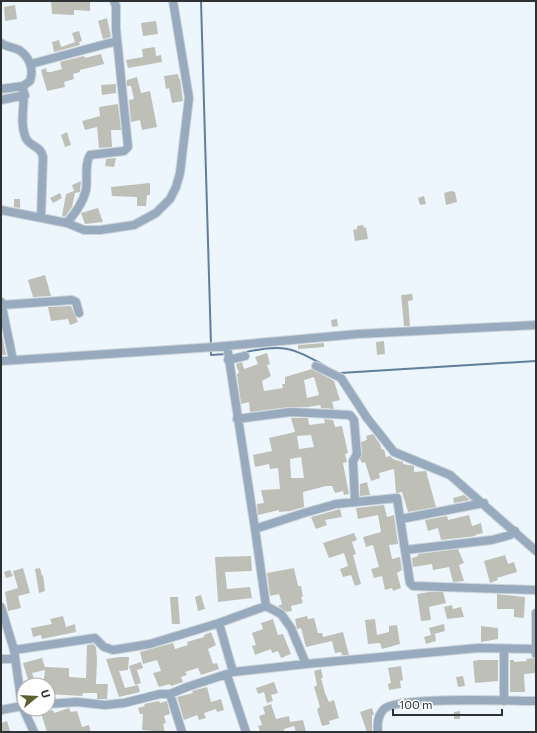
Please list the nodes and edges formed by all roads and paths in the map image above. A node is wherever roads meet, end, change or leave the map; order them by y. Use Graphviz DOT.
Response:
graph roads {
  1 [pos="114,1"];
  2 [pos="173,1"];
  3 [pos="118,41"];
  4 [pos="1,43"];
  5 [pos="31,64"];
  6 [pos="23,86"];
  7 [pos="1,89"];
  8 [pos="25,95"];
  9 [pos="1,100"];
  10 [pos="1,210"];
  11 [pos="42,218"];
  12 [pos="67,223"];
  13 [pos="1,303"];
  14 [pos="80,313"];
  15 [pos="536,325"];
  16 [pos="227,354"];
  17 [pos="245,356"];
  18 [pos="1,360"];
  19 [pos="13,360"];
  20 [pos="316,366"];
  21 [pos="237,417"];
  22 [pos="355,502"];
  23 [pos="484,503"];
  24 [pos="401,519"];
  25 [pos="255,529"];
  26 [pos="515,531"];
  27 [pos="406,550"];
  28 [pos="536,551"];
  29 [pos="536,590"];
  30 [pos="266,606"];
  31 [pos="1,607"];
  32 [pos="536,613"];
  33 [pos="220,623"];
  34 [pos="504,649"];
  35 [pos="536,649"];
  36 [pos="14,650"];
  37 [pos="536,654"];
  38 [pos="15,659"];
  39 [pos="1,660"];
  40 [pos="306,664"];
  41 [pos="230,674"];
  42 [pos="18,677"];
  43 [pos="170,694"];
  44 [pos="504,700"];
  45 [pos="536,701"];
  46 [pos="56,703"];
  47 [pos="16,707"];
  48 [pos="1,710"];
  49 [pos="28,717"];
  50 [pos="34,732"];
  51 [pos="182,732"];
  52 [pos="246,732"];
  53 [pos="378,732"];
  1 -- 3 [label="street"];
  2 -- 12 [label="street"];
  3 -- 5 [label="street"];
  3 -- 12 [label="street"];
  4 -- 5 [label="street"];
  5 -- 6 [label="street"];
  6 -- 7 [label="street"];
  6 -- 8 [label="street"];
  8 -- 9 [label="street"];
  8 -- 11 [label="street"];
  10 -- 11 [label="street"];
  11 -- 12 [label="street"];
  13 -- 14 [label="street"];
  13 -- 19 [label="street"];
  15 -- 16 [label="street"];
  16 -- 17 [label="street"];
  16 -- 19 [label="street"];
  16 -- 21 [label="street"];
  18 -- 19 [label="street"];
  20 -- 23 [label="street"];
  21 -- 22 [label="street"];
  21 -- 25 [label="street"];
  22 -- 24 [label="street"];
  22 -- 25 [label="street"];
  23 -- 24 [label="street"];
  23 -- 26 [label="street"];
  24 -- 27 [label="street"];
  25 -- 30 [label="street"];
  26 -- 27 [label="street"];
  26 -- 28 [label="street"];
  27 -- 29 [label="street"];
  30 -- 33 [label="street"];
  30 -- 40 [label="street"];
  31 -- 36 [label="street"];
  32 -- 35 [label="street"];
  33 -- 36 [label="street"];
  33 -- 41 [label="street"];
  34 -- 35 [label="street"];
  34 -- 40 [label="street"];
  34 -- 44 [label="street"];
  35 -- 37 [label="street"];
  36 -- 38 [label="street"];
  38 -- 39 [label="street"];
  38 -- 42 [label="street"];
  40 -- 41 [label="street"];
  41 -- 43 [label="street"];
  41 -- 52 [label="street"];
  43 -- 46 [label="street"];
  43 -- 51 [label="street"];
  44 -- 45 [label="street"];
  44 -- 53 [label="street"];
  47 -- 48 [label="street"];
  49 -- 50 [label="street"];
}
